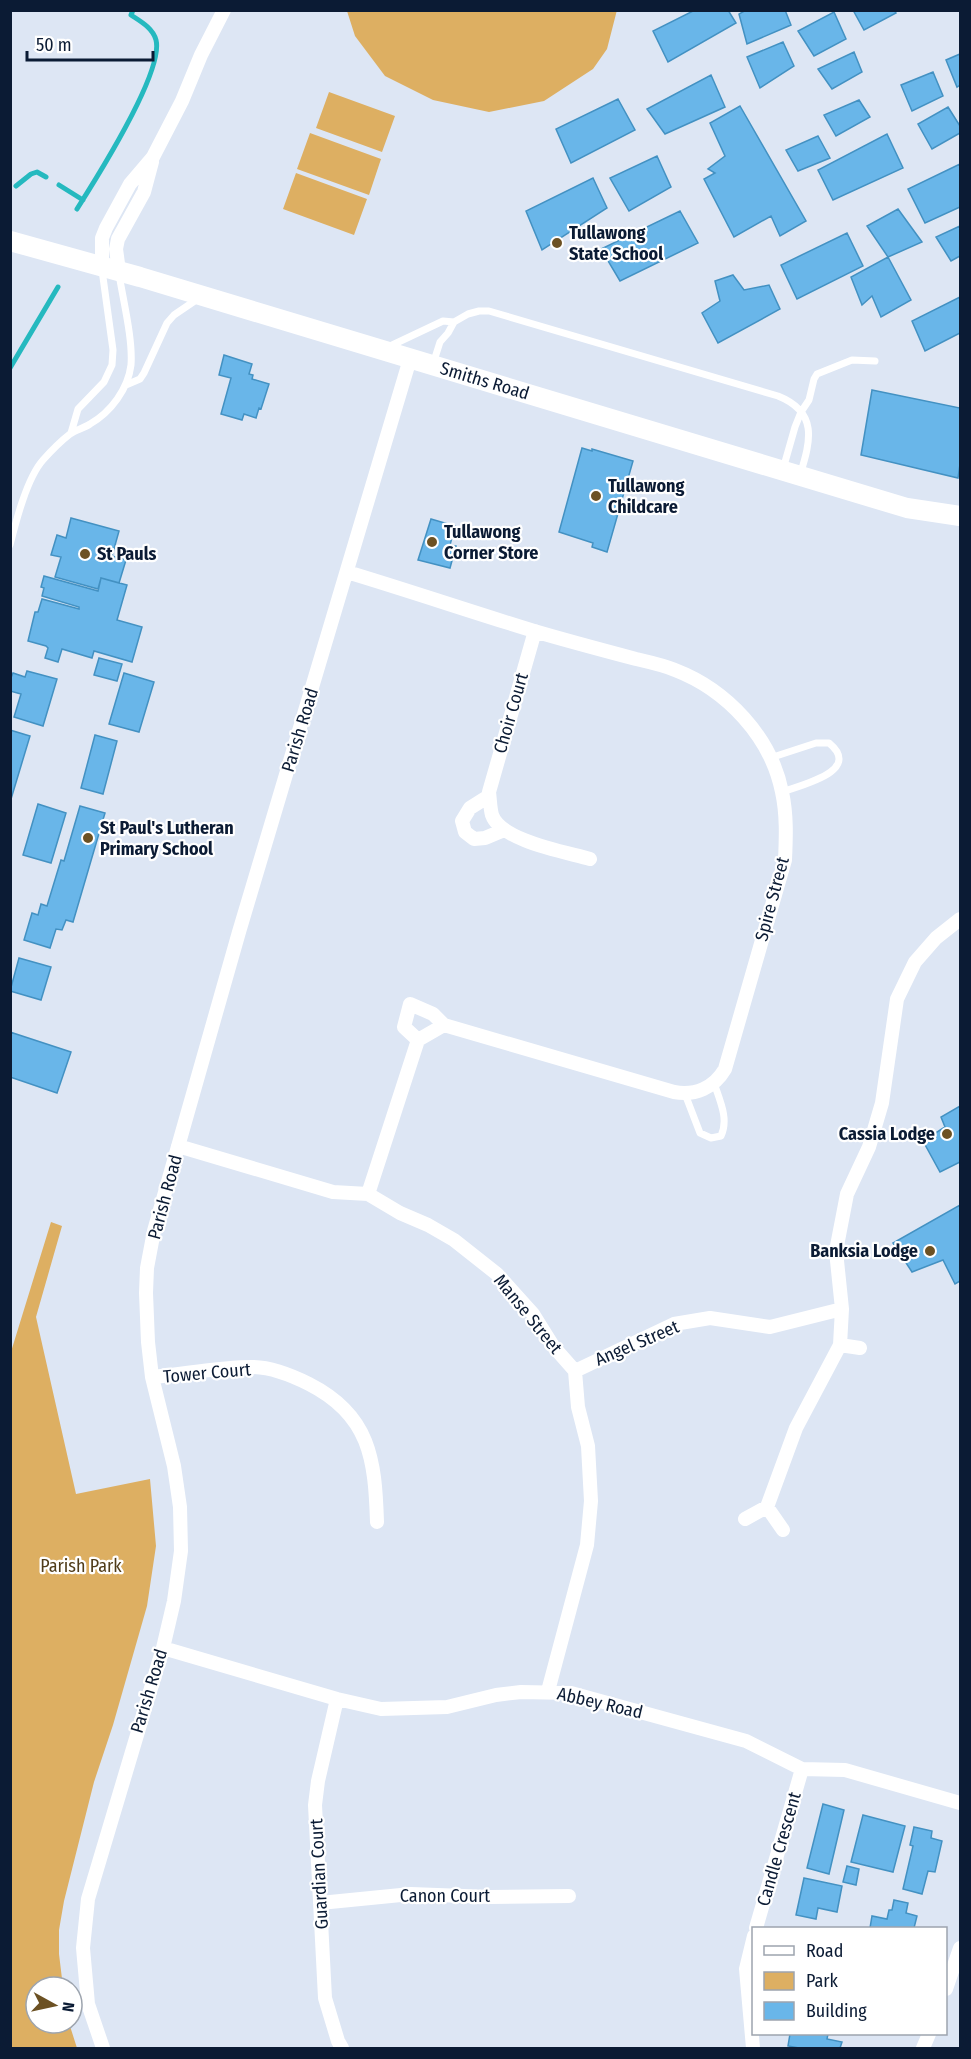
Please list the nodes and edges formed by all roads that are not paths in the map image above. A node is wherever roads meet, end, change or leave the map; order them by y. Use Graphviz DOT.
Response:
graph roads {
  1 [pos="224,10"];
  2 [pos="10,241"];
  3 [pos="110,268"];
  4 [pos="201,296"];
  5 [pos="454,322"];
  6 [pos="381,351"];
  7 [pos="410,359"];
  8 [pos="875,361"];
  9 [pos="433,366"];
  10 [pos="126,385"];
  11 [pos="801,412"];
  12 [pos="71,433"];
  13 [pos="791,474"];
  14 [pos="960,516"];
  15 [pos="12,532"];
  16 [pos="10,545"];
  17 [pos="347,572"];
  18 [pos="535,631"];
  19 [pos="770,759"];
  20 [pos="782,792"];
  21 [pos="489,796"];
  22 [pos="504,830"];
  23 [pos="590,859"];
  24 [pos="960,919"];
  25 [pos="444,1025"];
  26 [pos="418,1040"];
  27 [pos="714,1083"];
  28 [pos="685,1094"];
  29 [pos="178,1146"];
  30 [pos="368,1194"];
  31 [pos="842,1309"];
  32 [pos="840,1345"];
  33 [pos="860,1348"];
  34 [pos="575,1371"];
  35 [pos="152,1377"];
  36 [pos="767,1507"];
  37 [pos="745,1519"];
  38 [pos="377,1522"];
  39 [pos="783,1530"];
  40 [pos="163,1648"];
  41 [pos="548,1691"];
  42 [pos="337,1699"];
  43 [pos="802,1769"];
  44 [pos="960,1803"];
  45 [pos="569,1896"];
  46 [pos="320,1903"];
  47 [pos="757,1927"];
  48 [pos="752,1941"];
  49 [pos="960,1948"];
  50 [pos="947,1984"];
  51 [pos="929,2035"];
  52 [pos="103,2049"];
  53 [pos="342,2049"];
  54 [pos="753,2049"];
  55 [pos="923,2049"];
  1 -- 3 [label="street"];
  2 -- 3 [label="main road, Smiths Road"];
  3 -- 4 [label="main road, Smiths Road"];
  3 -- 10 [label="lane"];
  3 -- 12 [label="lane"];
  4 -- 6 [label="main road, Smiths Road"];
  4 -- 10 [label="lane"];
  5 -- 6 [label="lane"];
  5 -- 9 [label="lane"];
  5 -- 11 [label="lane"];
  6 -- 7 [label="main road, Smiths Road"];
  7 -- 9 [label="main road, Smiths Road"];
  7 -- 17 [label="street, Parish Road"];
  8 -- 11 [label="lane"];
  9 -- 13 [label="main road, Smiths Road"];
  10 -- 12 [label="lane"];
  11 -- 13 [label="lane"];
  11 -- 13 [label="lane"];
  12 -- 15 [label="lane"];
  13 -- 14 [label="main road, Smiths Road"];
  15 -- 16 [label="lane"];
  17 -- 18 [label="street, Spire Street"];
  17 -- 29 [label="street, Parish Road"];
  18 -- 19 [label="street, Spire Street"];
  18 -- 21 [label="street, Choir Court"];
  19 -- 20 [label="street, Spire Street"];
  19 -- 20 [label="lane"];
  20 -- 27 [label="street, Spire Street"];
  21 -- 22 [label="street"];
  21 -- 22 [label="street"];
  22 -- 23 [label="street"];
  24 -- 31 [label="street"];
  25 -- 26 [label="street"];
  25 -- 26 [label="street"];
  25 -- 28 [label="street"];
  26 -- 30 [label="street"];
  27 -- 28 [label="street"];
  27 -- 28 [label="lane"];
  29 -- 30 [label="street, Manse Street"];
  29 -- 35 [label="street, Parish Road"];
  30 -- 34 [label="street, Manse Street"];
  31 -- 32 [label="street"];
  31 -- 34 [label="street, Angel Street"];
  32 -- 33 [label="street"];
  32 -- 36 [label="street"];
  34 -- 41 [label="street, Manse Street"];
  35 -- 38 [label="street, Tower Court"];
  35 -- 40 [label="street, Parish Road"];
  36 -- 37 [label="street"];
  36 -- 39 [label="street"];
  40 -- 42 [label="street, Abbey Road"];
  40 -- 52 [label="street, Parish Road"];
  41 -- 42 [label="street, Abbey Road"];
  41 -- 43 [label="street, Abbey Road"];
  42 -- 46 [label="street, Guardian Court"];
  43 -- 44 [label="street, Abbey Road"];
  43 -- 47 [label="street, Candle Crescent"];
  45 -- 46 [label="street, Canon Court"];
  46 -- 53 [label="street, Guardian Court"];
  48 -- 54 [label="street"];
  49 -- 50 [label="street"];
  51 -- 55 [label="street"];
}
